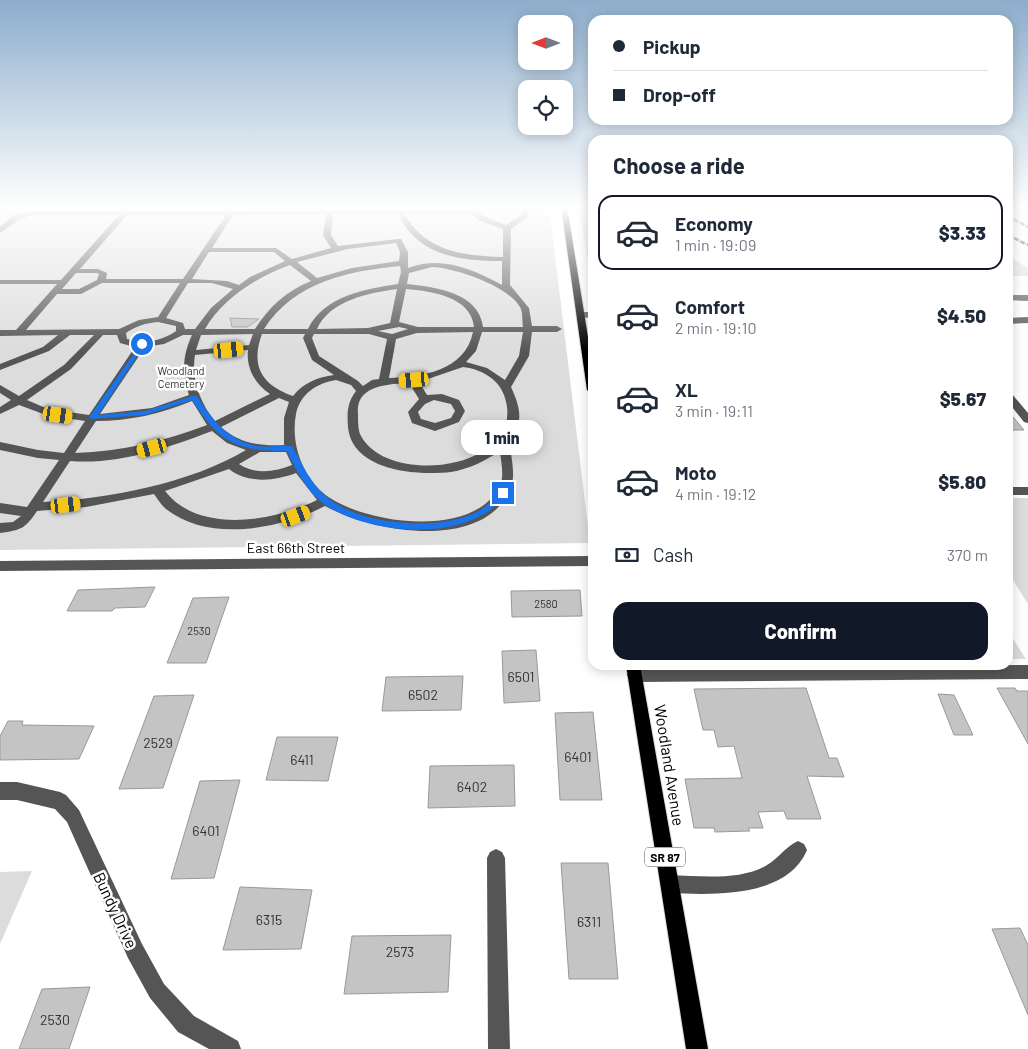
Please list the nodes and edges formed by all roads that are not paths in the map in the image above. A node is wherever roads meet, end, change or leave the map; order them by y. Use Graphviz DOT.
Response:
graph roads {
  1 [pos="89,255"];
  2 [pos="203,255"];
  3 [pos="284,255"];
  4 [pos="315,255"];
  5 [pos="404,255"];
  6 [pos="426,255"];
  7 [pos="453,255"];
  8 [pos="505,255"];
  9 [pos="572,255"];
  10 [pos="293,261"];
  11 [pos="504,264"];
  12 [pos="419,265"];
  13 [pos="404,268"];
  14 [pos="75,271"];
  15 [pos="486,272"];
  16 [pos="472,273"];
  17 [pos="187,280"];
  18 [pos="101,281"];
  19 [pos="316,281"];
  20 [pos="0,282"];
  21 [pos="65,282"];
  22 [pos="402,286"];
  23 [pos="239,288"];
  24 [pos="56,292"];
  25 [pos="513,294"];
  26 [pos="1013,298"];
  27 [pos="1028,298"];
  28 [pos="581,315"];
  29 [pos="588,316"];
  30 [pos="160,320"];
  31 [pos="1028,320"];
  32 [pos="1013,321"];
  33 [pos="394,325"];
  34 [pos="528,329"];
  35 [pos="557,329"];
  36 [pos="416,330"];
  37 [pos="478,330"];
  38 [pos="258,331"];
  39 [pos="310,331"];
  40 [pos="369,331"];
  41 [pos="101,332"];
  42 [pos="121,332"];
  43 [pos="181,332"];
  44 [pos="198,332"];
  45 [pos="0,333"];
  46 [pos="18,333"];
  47 [pos="66,333"];
  48 [pos="392,337"];
  49 [pos="142,344"];
  50 [pos="588,346"];
  51 [pos="253,347"];
  52 [pos="190,353"];
  53 [pos="467,361"];
  54 [pos="0,367"];
  55 [pos="346,378"];
  56 [pos="414,380"];
  57 [pos="383,382"];
  58 [pos="506,387"];
  59 [pos="0,388"];
  60 [pos="362,390"];
  61 [pos="278,394"];
  62 [pos="193,397"];
  63 [pos="19,400"];
  64 [pos="295,400"];
  65 [pos="425,400"];
  66 [pos="1018,409"];
  67 [pos="0,411"];
  68 [pos="93,418"];
  69 [pos="1028,420"];
  70 [pos="214,426"];
  71 [pos="505,441"];
  72 [pos="0,446"];
  73 [pos="257,448"];
  74 [pos="290,448"];
  75 [pos="65,458"];
  76 [pos="230,464"];
  77 [pos="297,468"];
  78 [pos="156,488"];
  79 [pos="1013,491"];
  80 [pos="1028,491"];
  81 [pos="325,501"];
  82 [pos="0,508"];
  83 [pos="31,510"];
  84 [pos="0,528"];
  85 [pos="588,561"];
  86 [pos="0,566"];
  87 [pos="634,670"];
  88 [pos="1028,672"];
  89 [pos="0,791"];
  90 [pos="798,850"];
  91 [pos="496,858"];
  92 [pos="670,884"];
  93 [pos="230,1049"];
  94 [pos="499,1049"];
  95 [pos="697,1049"];
  1 -- 14 [label="street"];
  2 -- 17 [label="street"];
  3 -- 10 [label="street"];
  4 -- 10 [label="street"];
  5 -- 13 [label="street"];
  6 -- 12 [label="street"];
  7 -- 11 [label="street"];
  8 -- 11 [label="street"];
  9 -- 28 [label="main road"];
  10 -- 19 [label="street"];
  10 -- 23 [label="street"];
  11 -- 25 [label="street"];
  12 -- 13 [label="street"];
  12 -- 16 [label="street"];
  13 -- 19 [label="street"];
  13 -- 22 [label="street"];
  14 -- 18 [label="street"];
  14 -- 21 [label="street"];
  15 -- 16 [label="street"];
  16 -- 25 [label="street"];
  17 -- 18 [label="street"];
  17 -- 23 [label="street"];
  17 -- 30 [label="street"];
  18 -- 24 [label="street"];
  19 -- 38 [label="street"];
  20 -- 21 [label="street"];
  21 -- 24 [label="street"];
  22 -- 33 [label="street"];
  22 -- 37 [label="street"];
  22 -- 39 [label="street"];
  23 -- 44 [label="street"];
  24 -- 46 [label="street"];
  25 -- 34 [label="street"];
  26 -- 27 [label="street"];
  28 -- 29 [label="street"];
  28 -- 50 [label="main road"];
  30 -- 42 [label="street"];
  30 -- 43 [label="street"];
  31 -- 32 [label="street"];
  33 -- 36 [label="street"];
  33 -- 40 [label="street"];
  34 -- 35 [label="street"];
  34 -- 37 [label="street"];
  34 -- 58 [label="street"];
  36 -- 37 [label="street"];
  36 -- 48 [label="street"];
  37 -- 53 [label="street"];
  38 -- 39 [label="street"];
  38 -- 44 [label="street"];
  38 -- 51 [label="street"];
  39 -- 40 [label="street"];
  39 -- 55 [label="street"];
  40 -- 48 [label="street"];
  41 -- 42 [label="street"];
  41 -- 47 [label="street"];
  41 -- 63 [label="street"];
  42 -- 49 [label="street"];
  43 -- 44 [label="street"];
  43 -- 49 [label="street"];
  44 -- 52 [label="street"];
  45 -- 46 [label="street"];
  46 -- 47 [label="street"];
  47 -- 54 [label="street"];
  48 -- 57 [label="street"];
  49 -- 68 [label="street"];
  51 -- 52 [label="street"];
  51 -- 61 [label="street"];
  52 -- 62 [label="street"];
  53 -- 56 [label="street"];
  53 -- 58 [label="street"];
  55 -- 57 [label="street"];
  55 -- 60 [label="street"];
  55 -- 64 [label="street"];
  56 -- 57 [label="street"];
  56 -- 65 [label="street"];
  57 -- 60 [label="street"];
  58 -- 71 [label="street"];
  59 -- 63 [label="street"];
  60 -- 71 [label="street"];
  61 -- 64 [label="street"];
  61 -- 70 [label="street"];
  62 -- 68 [label="street"];
  62 -- 70 [label="street"];
  63 -- 67 [label="street"];
  63 -- 68 [label="street"];
  64 -- 74 [label="street"];
  66 -- 69 [label="street"];
  68 -- 75 [label="street"];
  70 -- 73 [label="street"];
  70 -- 75 [label="street"];
  71 -- 81 [label="street"];
  72 -- 75 [label="street"];
  73 -- 74 [label="street"];
  73 -- 76 [label="street"];
  74 -- 77 [label="street"];
  75 -- 83 [label="street"];
  76 -- 77 [label="street"];
  76 -- 78 [label="street"];
  77 -- 81 [label="street"];
  78 -- 81 [label="street"];
  78 -- 83 [label="street"];
  79 -- 80 [label="street"];
  82 -- 83 [label="street"];
  83 -- 84 [label="street"];
  85 -- 86 [label="street, East 66th Street"];
  87 -- 88 [label="street"];
  87 -- 92 [label="main road, Woodland Avenue / SR 87"];
  89 -- 93 [label="street, Bundy Drive"];
  90 -- 92 [label="street"];
  91 -- 94 [label="street"];
  92 -- 95 [label="main road, Woodland Avenue / SR 87"];
}
